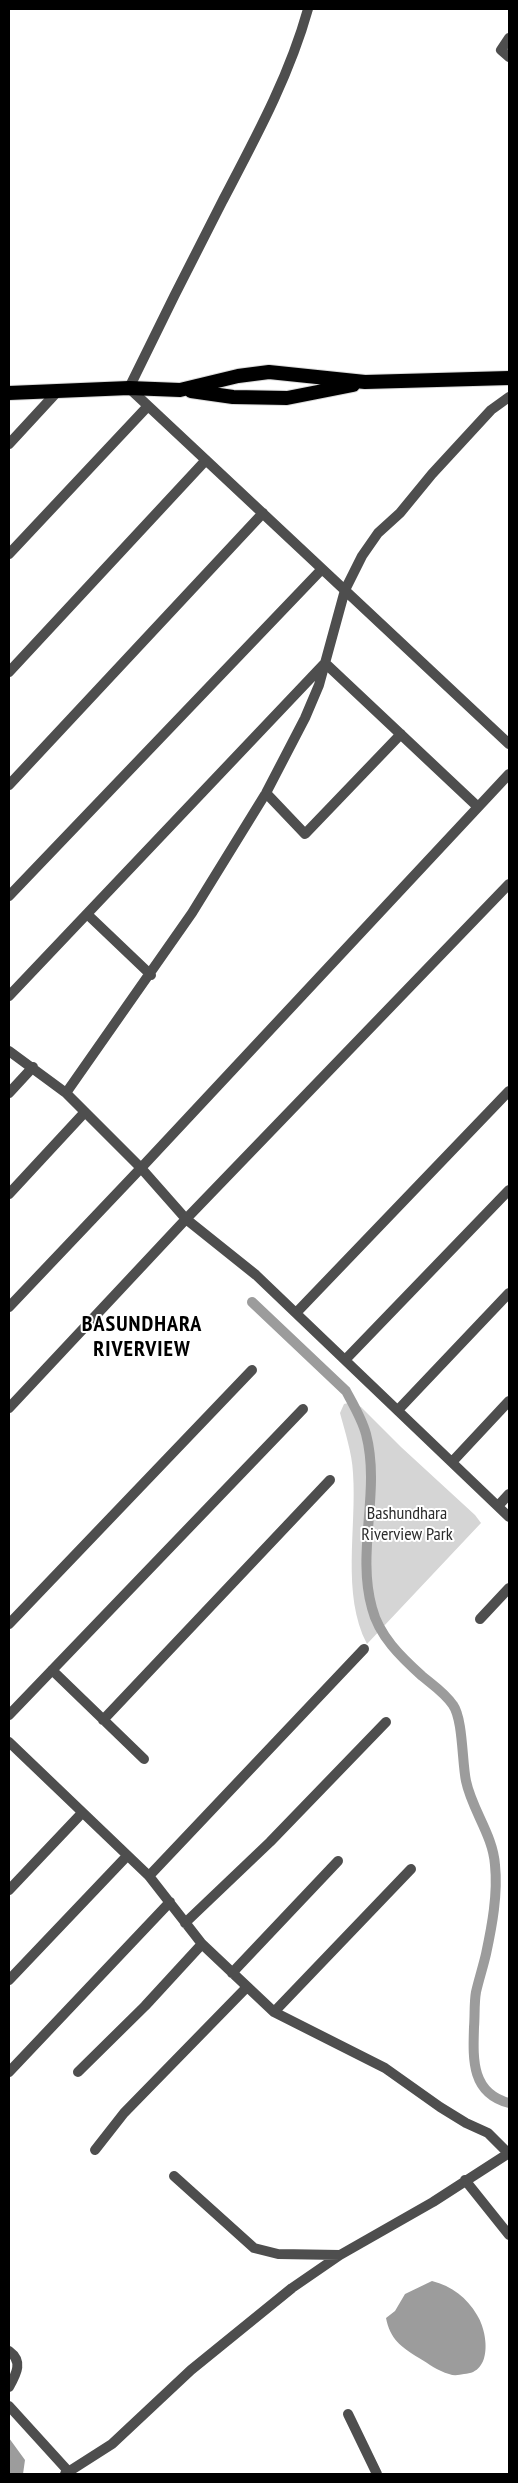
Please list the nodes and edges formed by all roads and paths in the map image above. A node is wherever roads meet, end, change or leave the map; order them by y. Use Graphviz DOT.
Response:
graph roads {
  1 [pos="308,9"];
  2 [pos="509,38"];
  3 [pos="509,57"];
  4 [pos="509,378"];
  5 [pos="365,382"];
  6 [pos="129,388"];
  7 [pos="180,390"];
  8 [pos="57,392"];
  9 [pos="9,393"];
  10 [pos="509,396"];
  11 [pos="148,406"];
  12 [pos="9,444"];
  13 [pos="206,460"];
  14 [pos="263,513"];
  15 [pos="9,554"];
  16 [pos="322,569"];
  17 [pos="345,590"];
  18 [pos="325,663"];
  19 [pos="9,672"];
  20 [pos="400,734"];
  21 [pos="509,744"];
  22 [pos="509,774"];
  23 [pos="9,785"];
  24 [pos="266,793"];
  25 [pos="478,807"];
  26 [pos="509,884"];
  27 [pos="9,896"];
  28 [pos="87,914"];
  29 [pos="151,975"];
  30 [pos="9,996"];
  31 [pos="9,1051"];
  32 [pos="33,1067"];
  33 [pos="509,1091"];
  34 [pos="9,1093"];
  35 [pos="66,1093"];
  36 [pos="85,1112"];
  37 [pos="141,1168"];
  38 [pos="509,1190"];
  39 [pos="9,1194"];
  40 [pos="186,1219"];
  41 [pos="509,1293"];
  42 [pos="9,1306"];
  43 [pos="296,1313"];
  44 [pos="345,1360"];
  45 [pos="252,1370"];
  46 [pos="509,1401"];
  47 [pos="9,1408"];
  48 [pos="303,1409"];
  49 [pos="398,1410"];
  50 [pos="452,1462"];
  51 [pos="330,1480"];
  52 [pos="509,1494"];
  53 [pos="498,1506"];
  54 [pos="509,1516"];
  55 [pos="509,1588"];
  56 [pos="480,1619"];
  57 [pos="9,1624"];
  58 [pos="364,1649"];
  59 [pos="52,1670"];
  60 [pos="9,1715"];
  61 [pos="103,1720"];
  62 [pos="386,1722"];
  63 [pos="9,1742"];
  64 [pos="144,1759"];
  65 [pos="82,1813"];
  66 [pos="127,1856"];
  67 [pos="338,1861"];
  68 [pos="411,1869"];
  69 [pos="149,1876"];
  70 [pos="9,1890"];
  71 [pos="170,1902"];
  72 [pos="185,1923"];
  73 [pos="202,1944"];
  74 [pos="232,1973"];
  75 [pos="9,1980"];
  76 [pos="247,1987"];
  77 [pos="274,2012"];
  78 [pos="9,2072"];
  79 [pos="78,2072"];
  80 [pos="94,2150"];
  81 [pos="509,2153"];
  82 [pos="174,2176"];
  83 [pos="465,2180"];
  84 [pos="509,2235"];
  85 [pos="340,2255"];
  86 [pos="9,2351"];
  87 [pos="9,2387"];
  88 [pos="9,2406"];
  89 [pos="348,2414"];
  90 [pos="67,2473"];
  91 [pos="377,2474"];
  1 -- 6 [label="street"];
  2 -- 3 [label="street"];
  4 -- 5 [label="highway"];
  5 -- 7 [label="highway"];
  5 -- 7 [label="highway"];
  6 -- 7 [label="highway"];
  6 -- 8 [label="highway"];
  6 -- 11 [label="street"];
  8 -- 9 [label="highway"];
  8 -- 12 [label="street"];
  10 -- 17 [label="street"];
  11 -- 13 [label="street"];
  11 -- 15 [label="street"];
  13 -- 14 [label="street"];
  13 -- 19 [label="street"];
  14 -- 16 [label="street"];
  14 -- 23 [label="street"];
  16 -- 17 [label="street"];
  16 -- 27 [label="street"];
  17 -- 18 [label="street"];
  17 -- 21 [label="street"];
  18 -- 20 [label="street"];
  18 -- 24 [label="street"];
  18 -- 28 [label="street"];
  20 -- 24 [label="street"];
  20 -- 25 [label="street"];
  22 -- 25 [label="street"];
  24 -- 29 [label="street"];
  25 -- 37 [label="street"];
  26 -- 40 [label="street"];
  28 -- 29 [label="street"];
  28 -- 30 [label="street"];
  29 -- 35 [label="street"];
  31 -- 32 [label="street"];
  32 -- 34 [label="street"];
  32 -- 35 [label="street"];
  33 -- 43 [label="street"];
  35 -- 36 [label="street"];
  36 -- 37 [label="street"];
  36 -- 39 [label="street"];
  37 -- 40 [label="street"];
  37 -- 42 [label="street"];
  38 -- 44 [label="street"];
  40 -- 43 [label="street"];
  40 -- 47 [label="street"];
  41 -- 49 [label="street"];
  43 -- 44 [label="street"];
  44 -- 49 [label="street"];
  45 -- 57 [label="street"];
  46 -- 50 [label="street"];
  48 -- 59 [label="street"];
  49 -- 50 [label="street"];
  50 -- 53 [label="street"];
  51 -- 61 [label="street"];
  52 -- 53 [label="street"];
  53 -- 54 [label="street"];
  55 -- 56 [label="street"];
  58 -- 69 [label="street"];
  59 -- 60 [label="street"];
  59 -- 61 [label="street"];
  61 -- 64 [label="street"];
  62 -- 72 [label="street"];
  63 -- 65 [label="street"];
  65 -- 66 [label="street"];
  65 -- 70 [label="street"];
  66 -- 69 [label="street"];
  66 -- 75 [label="street"];
  67 -- 74 [label="street"];
  68 -- 77 [label="street"];
  69 -- 71 [label="street"];
  71 -- 72 [label="street"];
  71 -- 78 [label="street"];
  72 -- 73 [label="street"];
  73 -- 74 [label="street"];
  73 -- 79 [label="street"];
  74 -- 76 [label="street"];
  76 -- 77 [label="street"];
  76 -- 80 [label="street"];
  77 -- 81 [label="street"];
  81 -- 83 [label="street"];
  82 -- 85 [label="street"];
  83 -- 84 [label="street"];
  83 -- 85 [label="street"];
  85 -- 90 [label="street"];
  86 -- 87 [label="street"];
  88 -- 90 [label="street"];
  89 -- 91 [label="street"];
}
